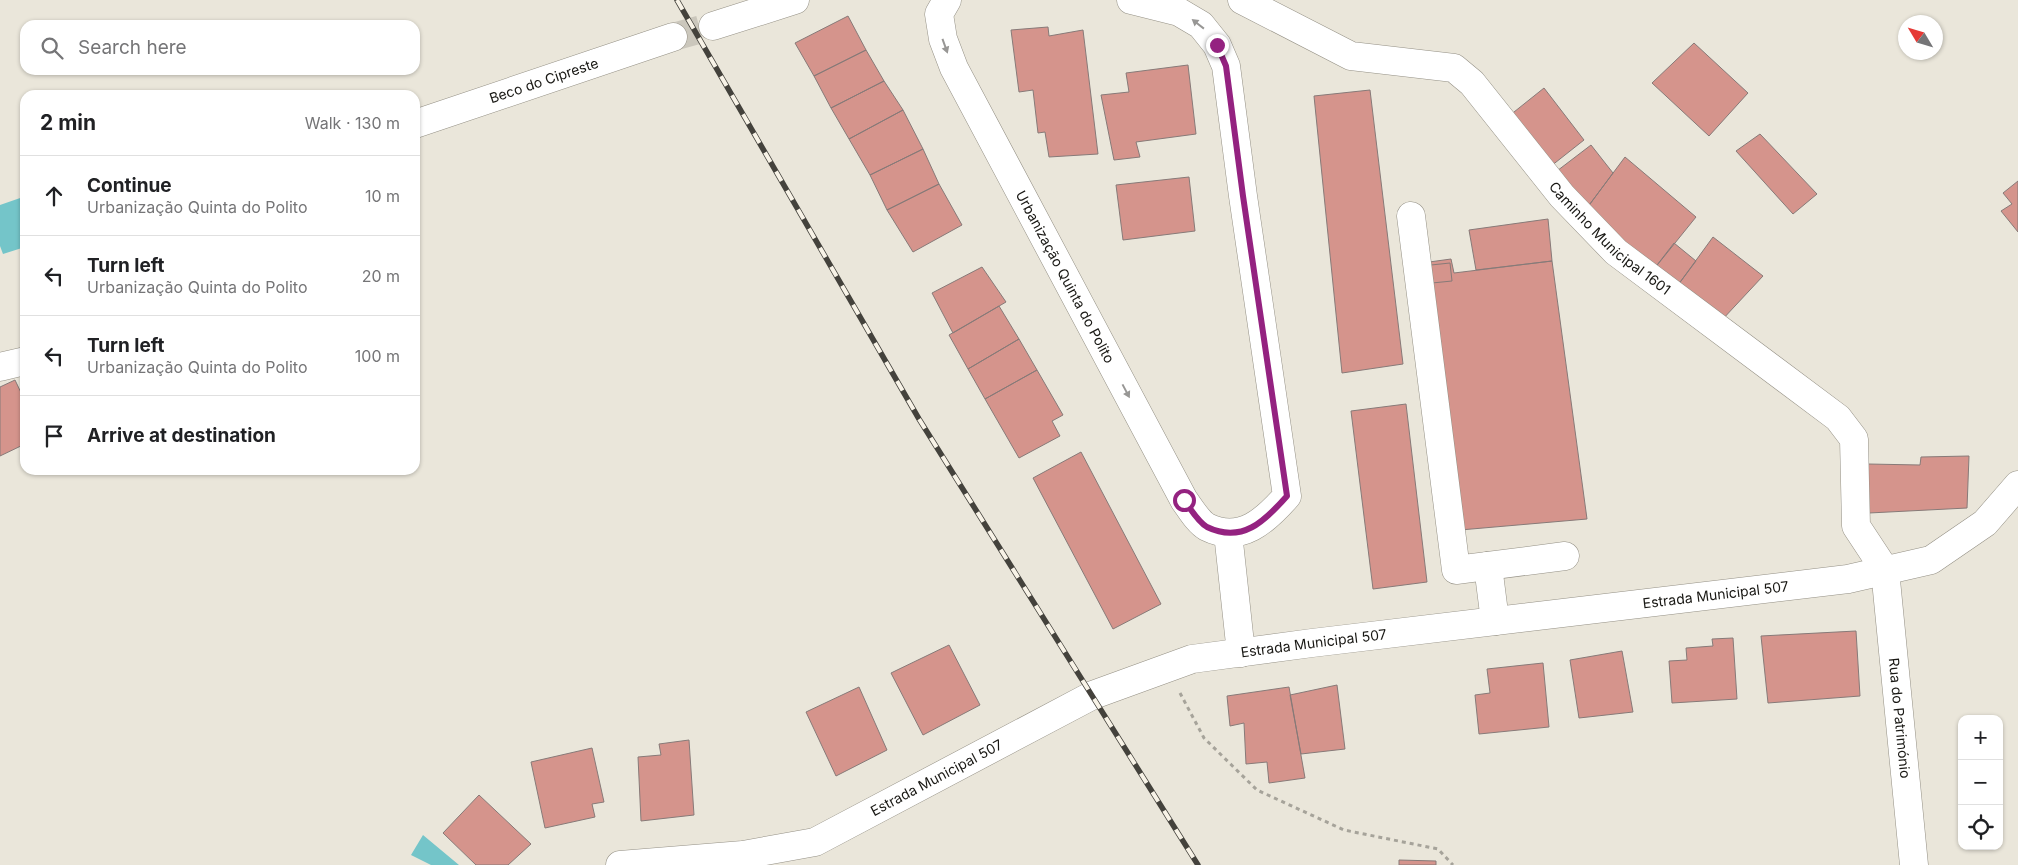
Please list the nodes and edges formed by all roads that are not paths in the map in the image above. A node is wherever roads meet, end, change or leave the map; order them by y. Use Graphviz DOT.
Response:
graph roads {
  1 [pos="795,0"];
  2 [pos="947,0"];
  3 [pos="1131,0"];
  4 [pos="1242,0"];
  5 [pos="713,26"];
  6 [pos="673,37"];
  7 [pos="420,122"];
  8 [pos="1411,216"];
  9 [pos="20,362"];
  10 [pos="0,366"];
  11 [pos="2018,486"];
  12 [pos="1228,533"];
  13 [pos="1565,556"];
  14 [pos="1488,566"];
  15 [pos="1885,570"];
  16 [pos="1495,621"];
  17 [pos="1241,653"];
  18 [pos="620,865"];
  19 [pos="1914,865"];
  1 -- 5 [label="street"];
  2 -- 12 [label="street, Urbanização Quinta do Polito, one-way"];
  12 -- 3 [label="street, one-way"];
  4 -- 15 [label="street, Caminho Municipal 1601"];
  6 -- 7 [label="street, Beco do Cipreste"];
  8 -- 14 [label="street"];
  9 -- 10 [label="street"];
  11 -- 15 [label="street, Estrada Municipal 507"];
  12 -- 17 [label="street"];
  13 -- 14 [label="street"];
  14 -- 16 [label="street"];
  15 -- 16 [label="street, Estrada Municipal 507"];
  15 -- 19 [label="street, Rua do Património"];
  16 -- 17 [label="street, Estrada Municipal 507"];
  17 -- 18 [label="street, Estrada Municipal 507"];
}
